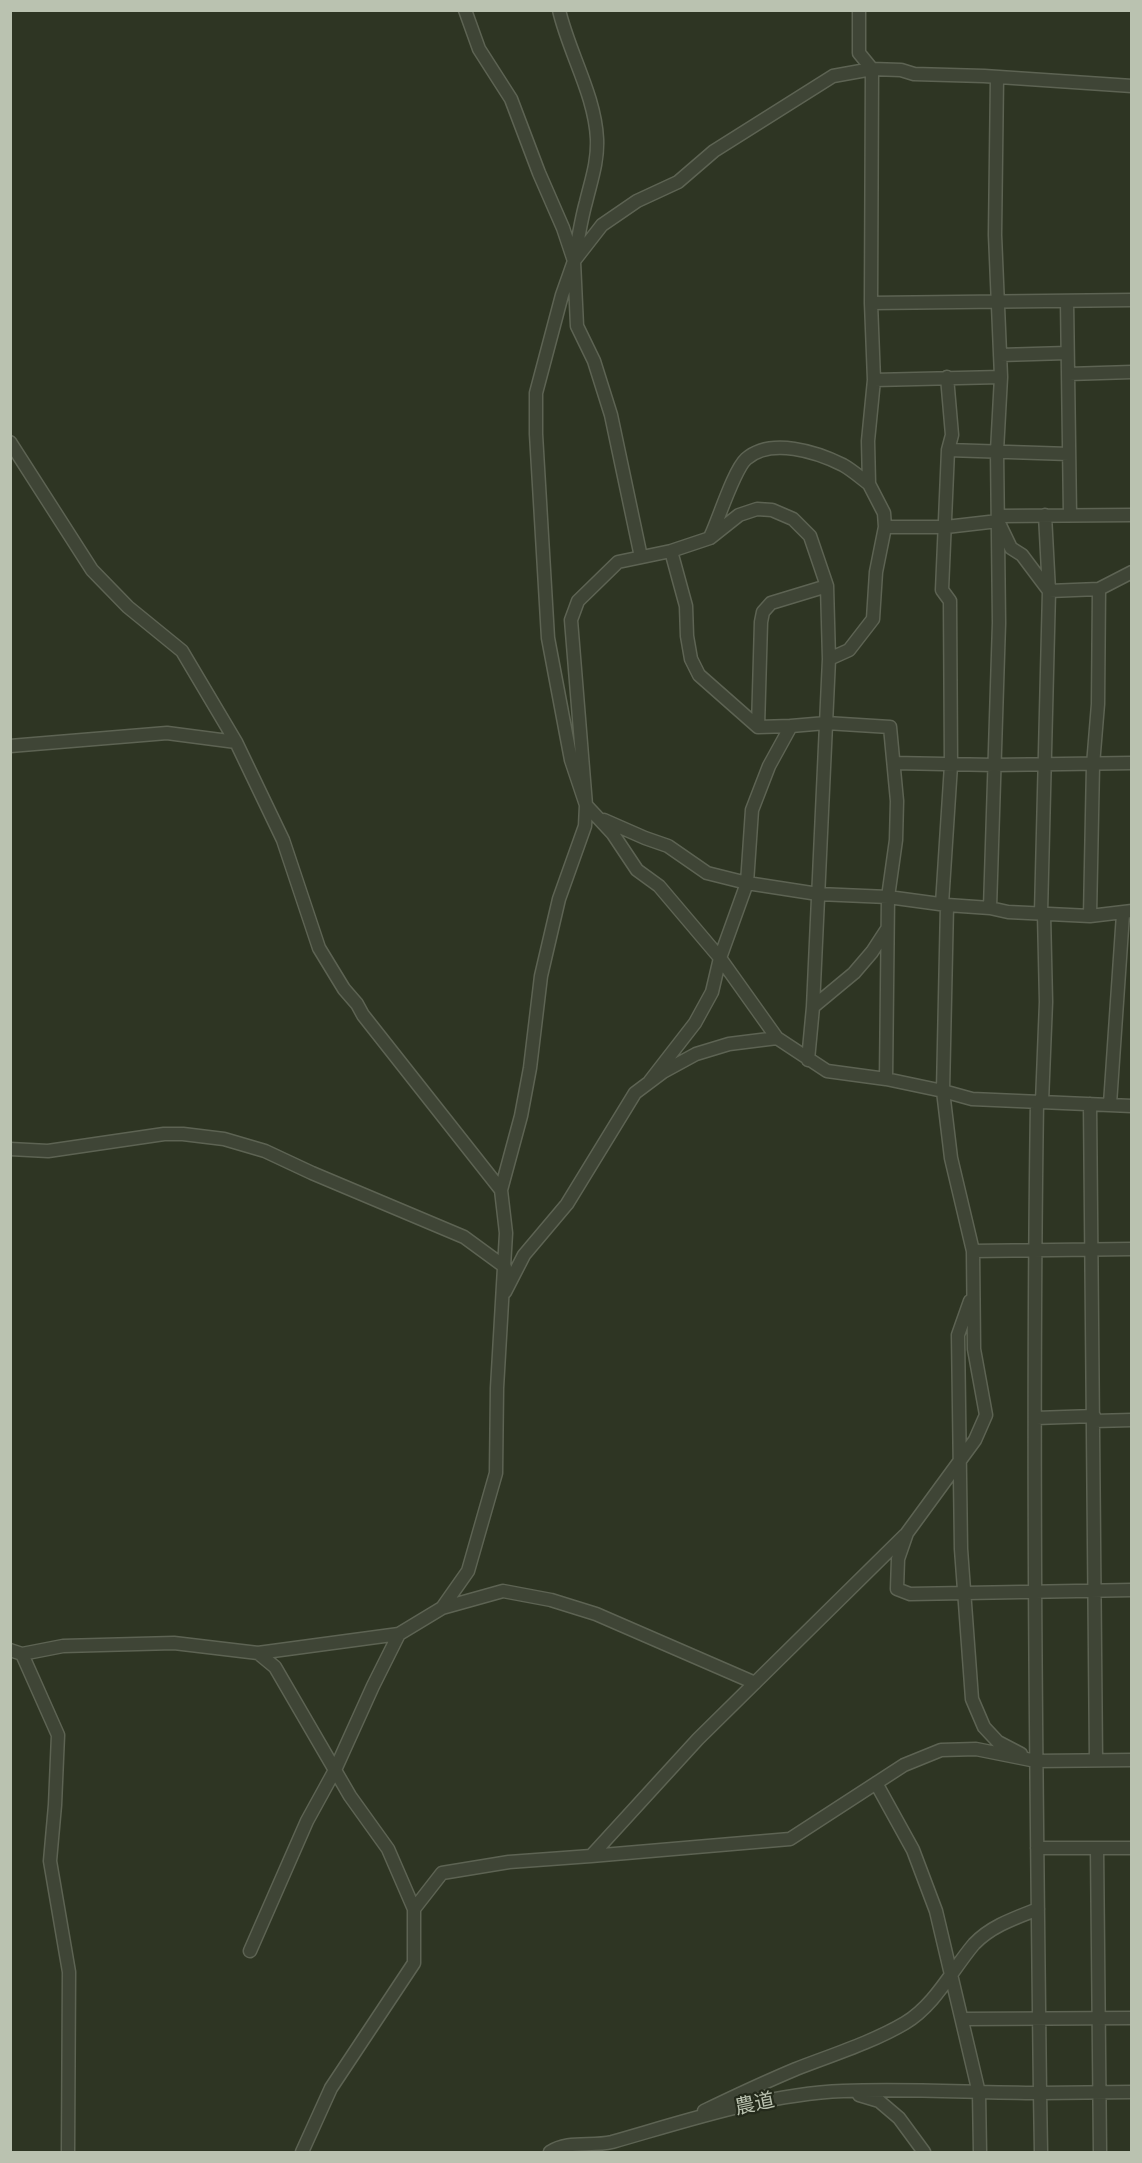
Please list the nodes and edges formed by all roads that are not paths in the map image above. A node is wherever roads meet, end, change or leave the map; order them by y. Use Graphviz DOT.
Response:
graph roads {
  1 [pos="465,10"];
  2 [pos="560,10"];
  3 [pos="859,10"];
  4 [pos="872,69"];
  5 [pos="997,77"];
  6 [pos="1131,86"];
  7 [pos="574,261"];
  8 [pos="1131,300"];
  9 [pos="1067,301"];
  10 [pos="997,302"];
  11 [pos="871,303"];
  12 [pos="1067,353"];
  13 [pos="1000,355"];
  14 [pos="1131,372"];
  15 [pos="1068,374"];
  16 [pos="947,377"];
  17 [pos="1001,377"];
  18 [pos="874,380"];
  19 [pos="10,442"];
  20 [pos="948,450"];
  21 [pos="997,451"];
  22 [pos="1069,454"];
  23 [pos="869,484"];
  24 [pos="1045,515"];
  25 [pos="1070,515"];
  26 [pos="1131,515"];
  27 [pos="998,518"];
  28 [pos="885,527"];
  29 [pos="946,527"];
  30 [pos="710,538"];
  31 [pos="671,551"];
  32 [pos="641,557"];
  33 [pos="1131,572"];
  34 [pos="827,586"];
  35 [pos="1099,589"];
  36 [pos="1049,591"];
  37 [pos="830,659"];
  38 [pos="826,723"];
  39 [pos="791,726"];
  40 [pos="758,727"];
  41 [pos="236,742"];
  42 [pos="10,746"];
  43 [pos="894,763"];
  44 [pos="1131,764"];
  45 [pos="951,765"];
  46 [pos="994,765"];
  47 [pos="1045,765"];
  48 [pos="1093,765"];
  49 [pos="586,805"];
  50 [pos="600,819"];
  51 [pos="747,883"];
  52 [pos="818,894"];
  53 [pos="888,897"];
  54 [pos="945,904"];
  55 [pos="990,908"];
  56 [pos="1127,912"];
  57 [pos="1042,913"];
  58 [pos="1090,915"];
  59 [pos="888,928"];
  60 [pos="720,958"];
  61 [pos="813,1007"];
  62 [pos="777,1038"];
  63 [pos="808,1060"];
  64 [pos="886,1079"];
  65 [pos="650,1081"];
  66 [pos="943,1091"];
  67 [pos="1040,1102"];
  68 [pos="1090,1104"];
  69 [pos="1110,1104"];
  70 [pos="1131,1106"];
  71 [pos="10,1149"];
  72 [pos="501,1190"];
  73 [pos="1091,1249"];
  74 [pos="1131,1249"];
  75 [pos="1035,1250"];
  76 [pos="973,1251"];
  77 [pos="505,1267"];
  78 [pos="974,1287"];
  79 [pos="503,1295"];
  80 [pos="1036,1418"];
  81 [pos="1094,1418"];
  82 [pos="1131,1420"];
  83 [pos="959,1462"];
  84 [pos="907,1533"];
  85 [pos="1034,1590"];
  86 [pos="1094,1590"];
  87 [pos="1131,1590"];
  88 [pos="963,1593"];
  89 [pos="442,1608"];
  90 [pos="399,1634"];
  91 [pos="16,1652"];
  92 [pos="258,1653"];
  93 [pos="755,1683"];
  94 [pos="1096,1760"];
  95 [pos="1131,1760"];
  96 [pos="1036,1761"];
  97 [pos="335,1770"];
  98 [pos="876,1783"];
  99 [pos="1037,1848"];
  100 [pos="1097,1848"];
  101 [pos="1131,1848"];
  102 [pos="591,1856"];
  103 [pos="414,1909"];
  104 [pos="1038,1909"];
  105 [pos="250,1951"];
  106 [pos="952,1973"];
  107 [pos="1099,2018"];
  108 [pos="1131,2018"];
  109 [pos="963,2019"];
  110 [pos="1039,2019"];
  111 [pos="843,2091"];
  112 [pos="1100,2092"];
  113 [pos="1131,2092"];
  114 [pos="980,2093"];
  115 [pos="1040,2093"];
  116 [pos="687,2119"];
  117 [pos="68,2152"];
  118 [pos="302,2152"];
  119 [pos="550,2152"];
  120 [pos="924,2152"];
  121 [pos="980,2152"];
  122 [pos="1041,2152"];
  123 [pos="1100,2152"];
  1 -- 7 [label="street"];
  2 -- 7 [label="street"];
  3 -- 4 [label="street"];
  4 -- 5 [label="street"];
  4 -- 7 [label="street"];
  4 -- 11 [label="street"];
  5 -- 6 [label="street"];
  5 -- 10 [label="street"];
  7 -- 32 [label="street"];
  7 -- 49 [label="street"];
  8 -- 9 [label="street"];
  9 -- 10 [label="street"];
  9 -- 12 [label="street"];
  10 -- 11 [label="street"];
  10 -- 13 [label="street"];
  11 -- 18 [label="street"];
  12 -- 13 [label="street"];
  12 -- 15 [label="street"];
  13 -- 17 [label="street"];
  14 -- 15 [label="street"];
  15 -- 22 [label="street"];
  16 -- 17 [label="street"];
  16 -- 18 [label="street"];
  16 -- 20 [label="street"];
  17 -- 21 [label="street"];
  18 -- 23 [label="street"];
  19 -- 41 [label="street"];
  20 -- 21 [label="street"];
  20 -- 29 [label="street"];
  21 -- 22 [label="street"];
  21 -- 27 [label="street"];
  22 -- 25 [label="street"];
  23 -- 28 [label="street"];
  23 -- 30 [label="street"];
  24 -- 25 [label="street"];
  24 -- 27 [label="street"];
  24 -- 36 [label="street"];
  25 -- 26 [label="street"];
  27 -- 29 [label="street"];
  27 -- 36 [label="street"];
  27 -- 46 [label="street"];
  28 -- 29 [label="street"];
  28 -- 37 [label="street"];
  29 -- 45 [label="street"];
  30 -- 31 [label="street"];
  30 -- 34 [label="street"];
  31 -- 32 [label="street"];
  31 -- 40 [label="street"];
  32 -- 49 [label="street"];
  33 -- 35 [label="street"];
  34 -- 37 [label="street"];
  34 -- 40 [label="street"];
  35 -- 36 [label="street"];
  35 -- 48 [label="street"];
  36 -- 47 [label="street"];
  37 -- 38 [label="street"];
  38 -- 39 [label="street"];
  38 -- 43 [label="street"];
  38 -- 52 [label="street"];
  39 -- 40 [label="street"];
  39 -- 51 [label="street"];
  41 -- 42 [label="street"];
  41 -- 72 [label="street"];
  43 -- 45 [label="street"];
  43 -- 53 [label="street"];
  44 -- 48 [label="street"];
  45 -- 46 [label="street"];
  45 -- 54 [label="street"];
  46 -- 47 [label="street"];
  46 -- 55 [label="street"];
  47 -- 48 [label="street"];
  47 -- 57 [label="street"];
  48 -- 58 [label="street"];
  49 -- 50 [label="street"];
  49 -- 72 [label="street"];
  50 -- 51 [label="street"];
  50 -- 60 [label="street"];
  51 -- 52 [label="street"];
  51 -- 60 [label="street"];
  52 -- 53 [label="street"];
  52 -- 61 [label="street"];
  53 -- 54 [label="street"];
  53 -- 59 [label="street"];
  54 -- 55 [label="street"];
  54 -- 66 [label="street"];
  55 -- 57 [label="street"];
  56 -- 58 [label="street"];
  56 -- 69 [label="street"];
  57 -- 58 [label="street"];
  57 -- 67 [label="street"];
  59 -- 61 [label="street"];
  59 -- 64 [label="street"];
  60 -- 62 [label="street"];
  60 -- 65 [label="street"];
  61 -- 63 [label="street"];
  62 -- 63 [label="street"];
  62 -- 65 [label="street"];
  63 -- 64 [label="street"];
  64 -- 66 [label="street"];
  65 -- 79 [label="street"];
  66 -- 67 [label="street"];
  66 -- 76 [label="street"];
  67 -- 68 [label="street"];
  67 -- 75 [label="street"];
  68 -- 69 [label="street"];
  68 -- 73 [label="street"];
  69 -- 70 [label="street"];
  71 -- 77 [label="street"];
  72 -- 77 [label="street"];
  73 -- 74 [label="street"];
  73 -- 75 [label="street"];
  73 -- 81 [label="street"];
  75 -- 76 [label="street"];
  75 -- 80 [label="street"];
  76 -- 78 [label="street"];
  77 -- 79 [label="street"];
  78 -- 83 [label="street"];
  78 -- 83 [label="street"];
  79 -- 89 [label="street"];
  80 -- 81 [label="street"];
  80 -- 85 [label="street"];
  81 -- 82 [label="street"];
  81 -- 86 [label="street"];
  83 -- 84 [label="street"];
  83 -- 88 [label="street"];
  84 -- 88 [label="street"];
  84 -- 93 [label="street"];
  85 -- 86 [label="street"];
  85 -- 88 [label="street"];
  85 -- 96 [label="street"];
  86 -- 87 [label="street"];
  86 -- 94 [label="street"];
  88 -- 96 [label="street"];
  89 -- 90 [label="street"];
  89 -- 93 [label="street"];
  90 -- 92 [label="street"];
  90 -- 97 [label="street"];
  91 -- 92 [label="street"];
  91 -- 117 [label="street"];
  92 -- 97 [label="street"];
  93 -- 102 [label="street"];
  94 -- 95 [label="street"];
  94 -- 96 [label="street"];
  96 -- 98 [label="street"];
  96 -- 99 [label="street"];
  97 -- 103 [label="street"];
  97 -- 105 [label="street"];
  98 -- 102 [label="street"];
  98 -- 106 [label="street"];
  99 -- 100 [label="street"];
  99 -- 104 [label="street"];
  100 -- 101 [label="street"];
  100 -- 107 [label="street"];
  102 -- 103 [label="street"];
  103 -- 118 [label="street"];
  104 -- 106 [label="street"];
  104 -- 110 [label="street"];
  106 -- 109 [label="street"];
  106 -- 116 [label="street"];
  107 -- 108 [label="street"];
  107 -- 110 [label="street"];
  107 -- 112 [label="street"];
  109 -- 110 [label="street"];
  109 -- 114 [label="street"];
  110 -- 115 [label="street"];
  111 -- 114 [label="street, 農道"];
  111 -- 116 [label="street, 農道"];
  111 -- 120 [label="street"];
  112 -- 113 [label="street, 農道"];
  112 -- 115 [label="street, 農道"];
  112 -- 123 [label="street"];
  114 -- 115 [label="street, 農道"];
  114 -- 121 [label="street"];
  115 -- 122 [label="street"];
  116 -- 119 [label="street, 農道"];
}
